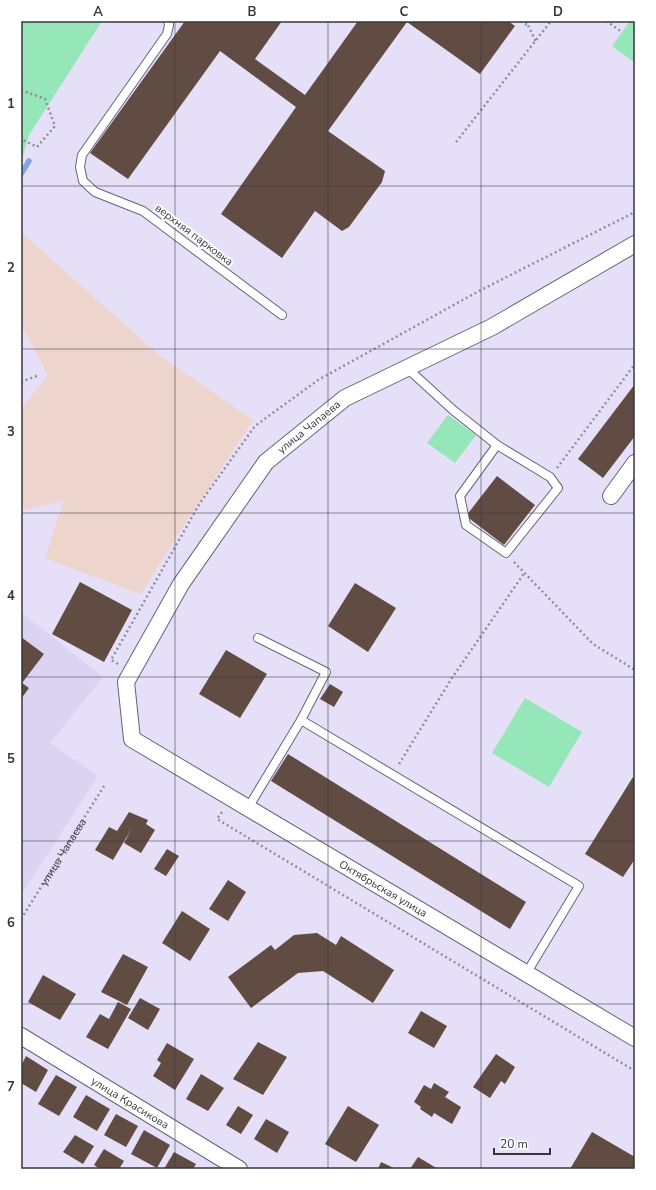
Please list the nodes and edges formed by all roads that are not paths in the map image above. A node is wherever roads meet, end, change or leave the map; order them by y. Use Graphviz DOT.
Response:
graph roads {
  1 [pos="168,21"];
  2 [pos="635,244"];
  3 [pos="282,316"];
  4 [pos="407,368"];
  5 [pos="498,445"];
  6 [pos="635,463"];
  7 [pos="611,496"];
  8 [pos="258,638"];
  9 [pos="301,720"];
  10 [pos="132,739"];
  11 [pos="248,808"];
  12 [pos="526,974"];
  13 [pos="21,1036"];
  14 [pos="635,1038"];
  15 [pos="239,1169"];
  1 -- 3 [label="lane, верхняя парковка"];
  2 -- 4 [label="street, улица Чапаева"];
  4 -- 5 [label="lane"];
  4 -- 10 [label="street, улица Чапаева"];
  5 -- 5 [label="lane"];
  6 -- 7 [label="street"];
  8 -- 9 [label="lane"];
  9 -- 11 [label="lane"];
  9 -- 12 [label="lane"];
  10 -- 11 [label="street, Октябрьская улица"];
  11 -- 12 [label="street, Октябрьская улица"];
  12 -- 14 [label="street, Октябрьская улица"];
  13 -- 15 [label="street, улица Красикова"];
}
